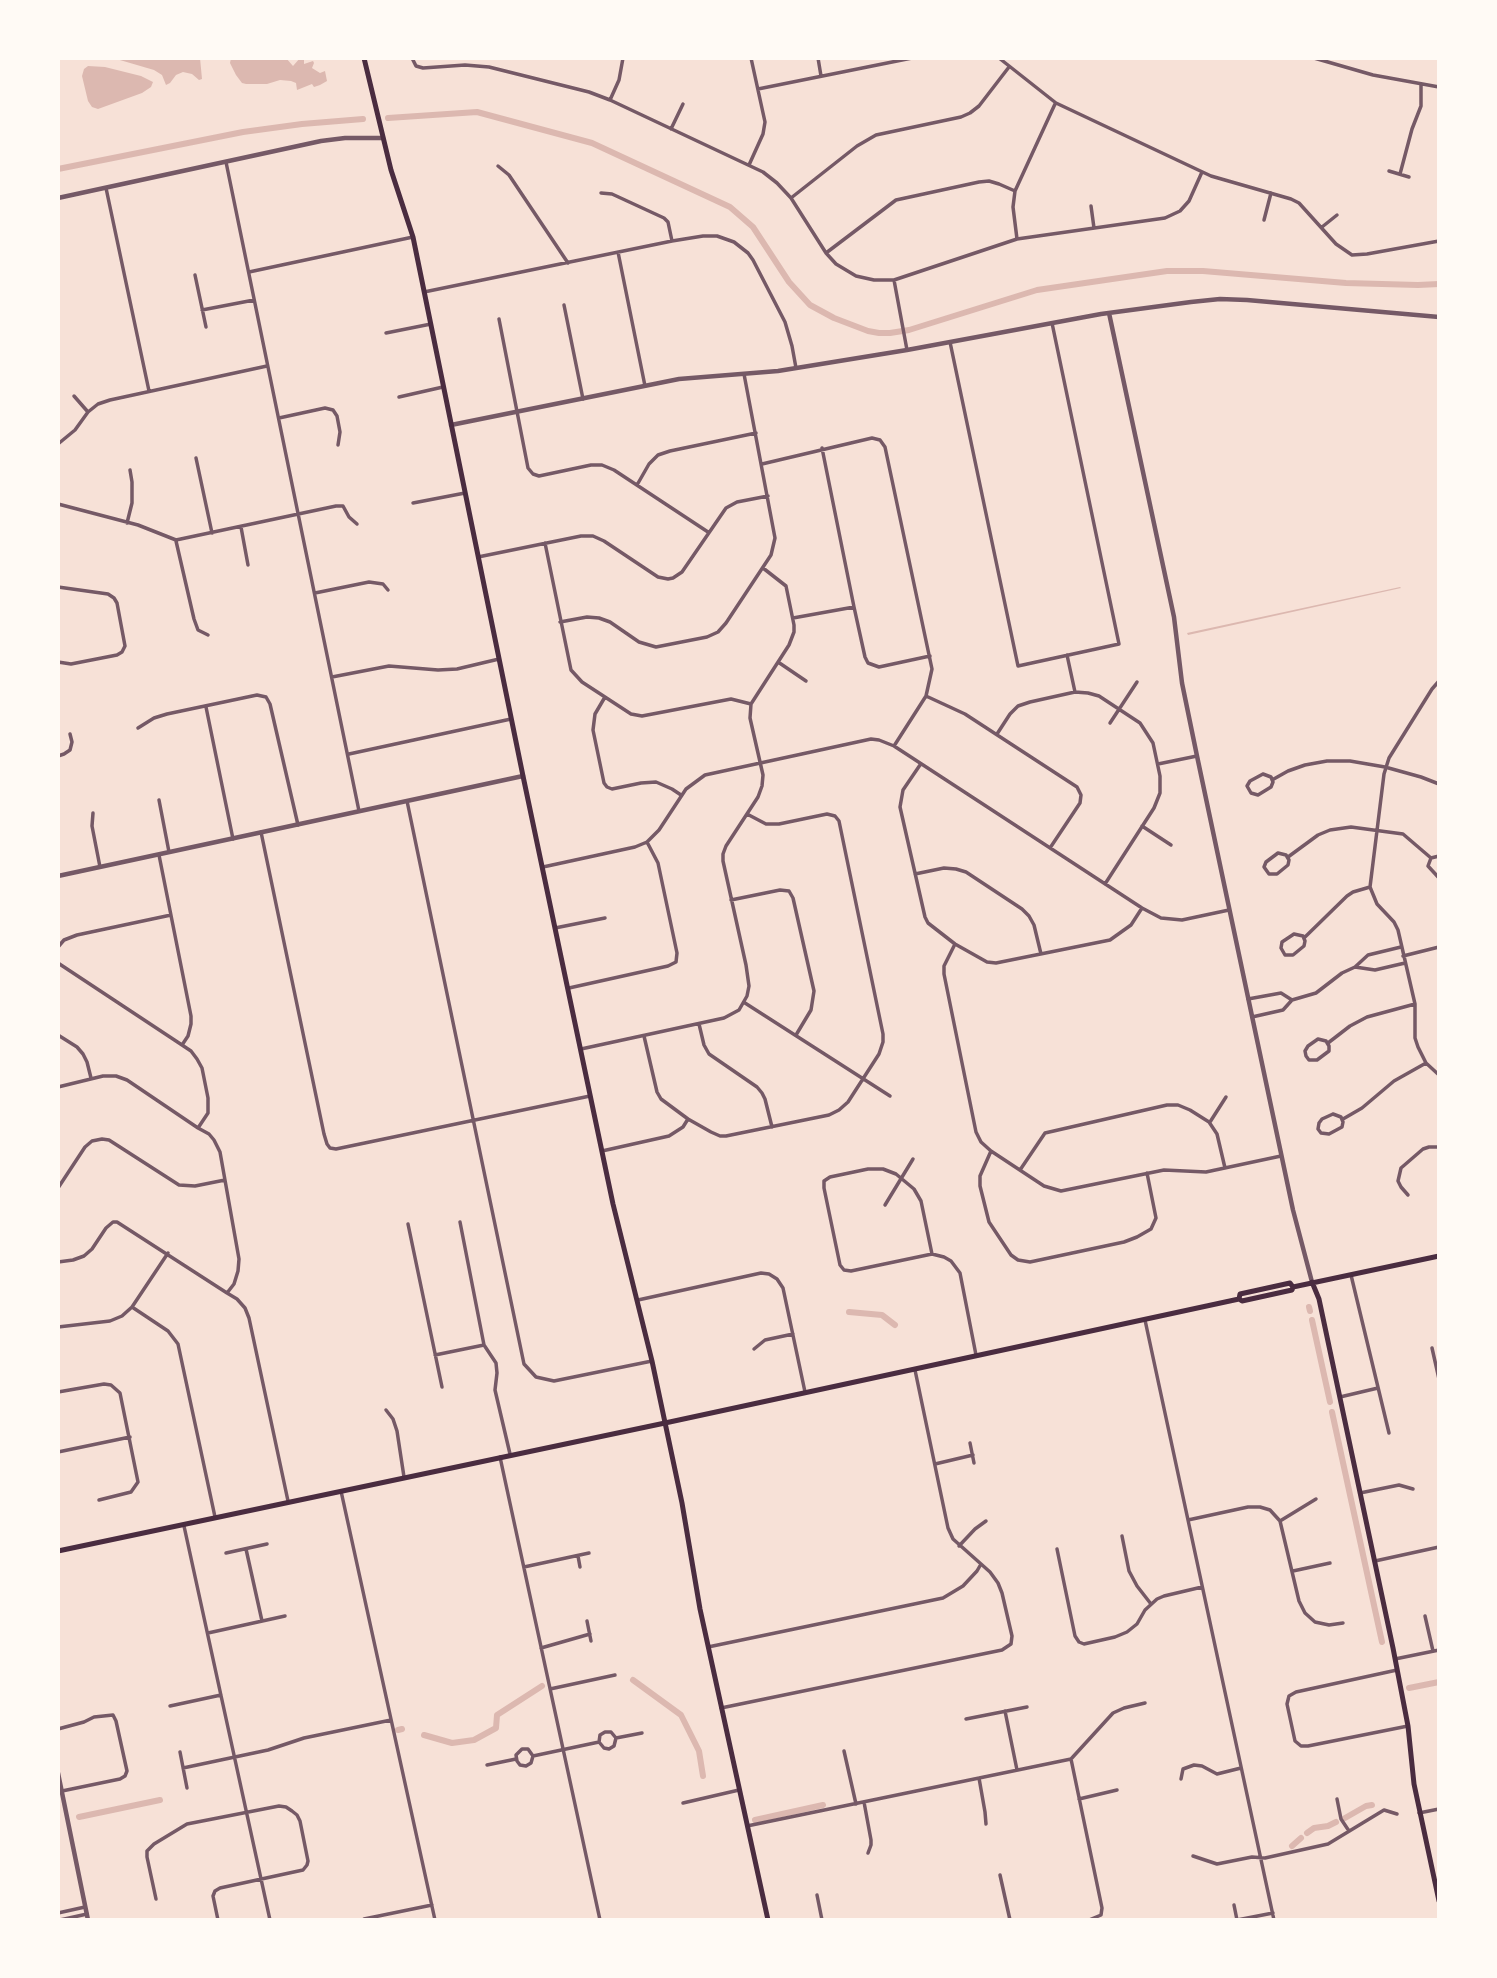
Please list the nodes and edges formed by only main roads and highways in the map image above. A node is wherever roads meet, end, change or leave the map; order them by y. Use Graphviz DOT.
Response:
graph roads {
  1 [pos="364,58"];
  2 [pos="1439,1256"];
  3 [pos="1312,1282"];
  4 [pos="666,1423"];
  5 [pos="58,1551"];
  6 [pos="1439,1901"];
  7 [pos="768,1920"];
  1 -- 4 [label="main road"];
  2 -- 3 [label="main road"];
  3 -- 4 [label="main road"];
  3 -- 6 [label="main road"];
  4 -- 5 [label="main road"];
  4 -- 7 [label="main road"];
}
